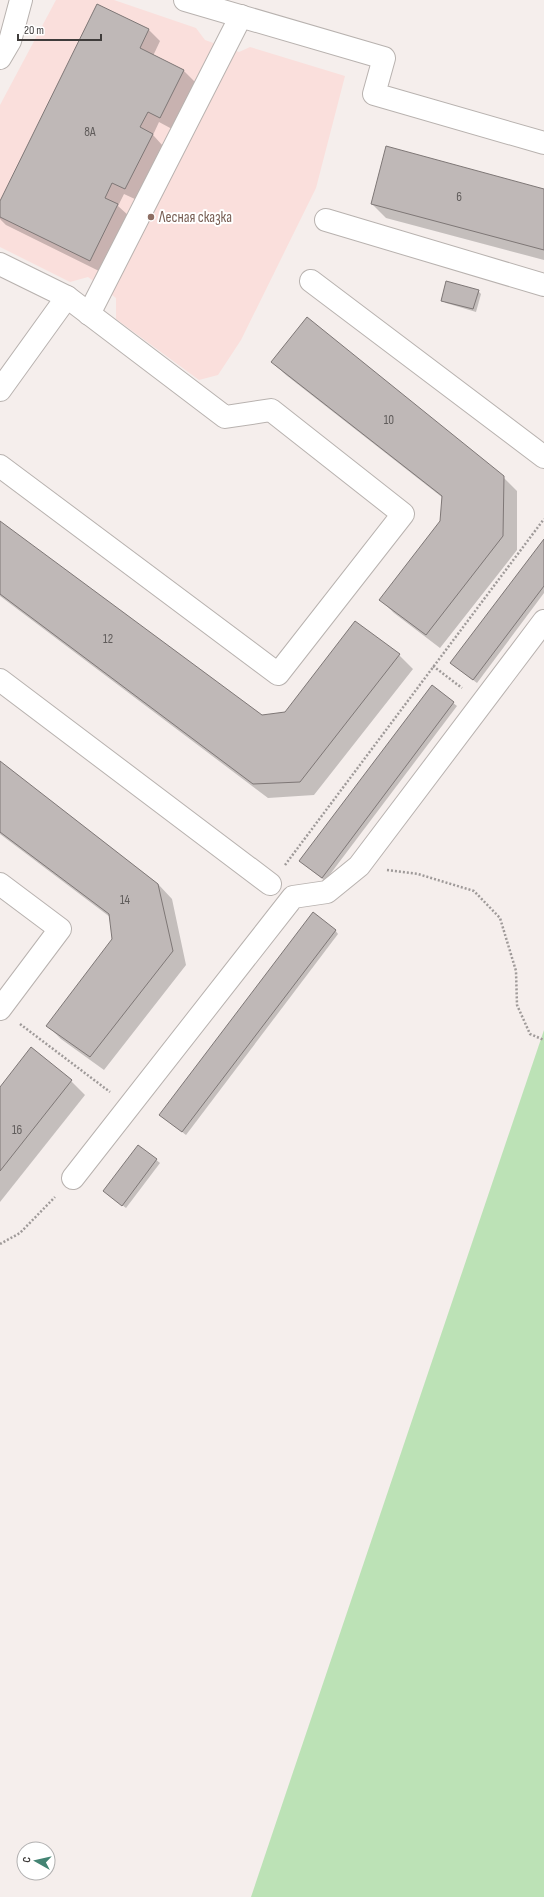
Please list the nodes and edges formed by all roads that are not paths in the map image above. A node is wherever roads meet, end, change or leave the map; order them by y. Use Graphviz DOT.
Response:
graph roads {
  1 [pos="21,0"];
  2 [pos="197,2"];
  3 [pos="241,16"];
  4 [pos="0,58"];
  5 [pos="544,143"];
  6 [pos="326,220"];
  7 [pos="0,264"];
  8 [pos="311,281"];
  9 [pos="544,285"];
  10 [pos="67,297"];
  11 [pos="89,314"];
  12 [pos="0,390"];
  13 [pos="544,457"];
  14 [pos="0,466"];
  15 [pos="544,621"];
  16 [pos="0,680"];
  17 [pos="0,884"];
  18 [pos="270,884"];
  19 [pos="0,1009"];
  20 [pos="73,1178"];
  1 -- 4 [label="street"];
  2 -- 3 [label="street"];
  3 -- 5 [label="street"];
  3 -- 11 [label="street"];
  6 -- 9 [label="street"];
  7 -- 10 [label="street"];
  8 -- 13 [label="street"];
  10 -- 11 [label="street"];
  10 -- 12 [label="street"];
  11 -- 14 [label="street"];
  15 -- 20 [label="street"];
  16 -- 18 [label="street"];
  17 -- 19 [label="street"];
}
